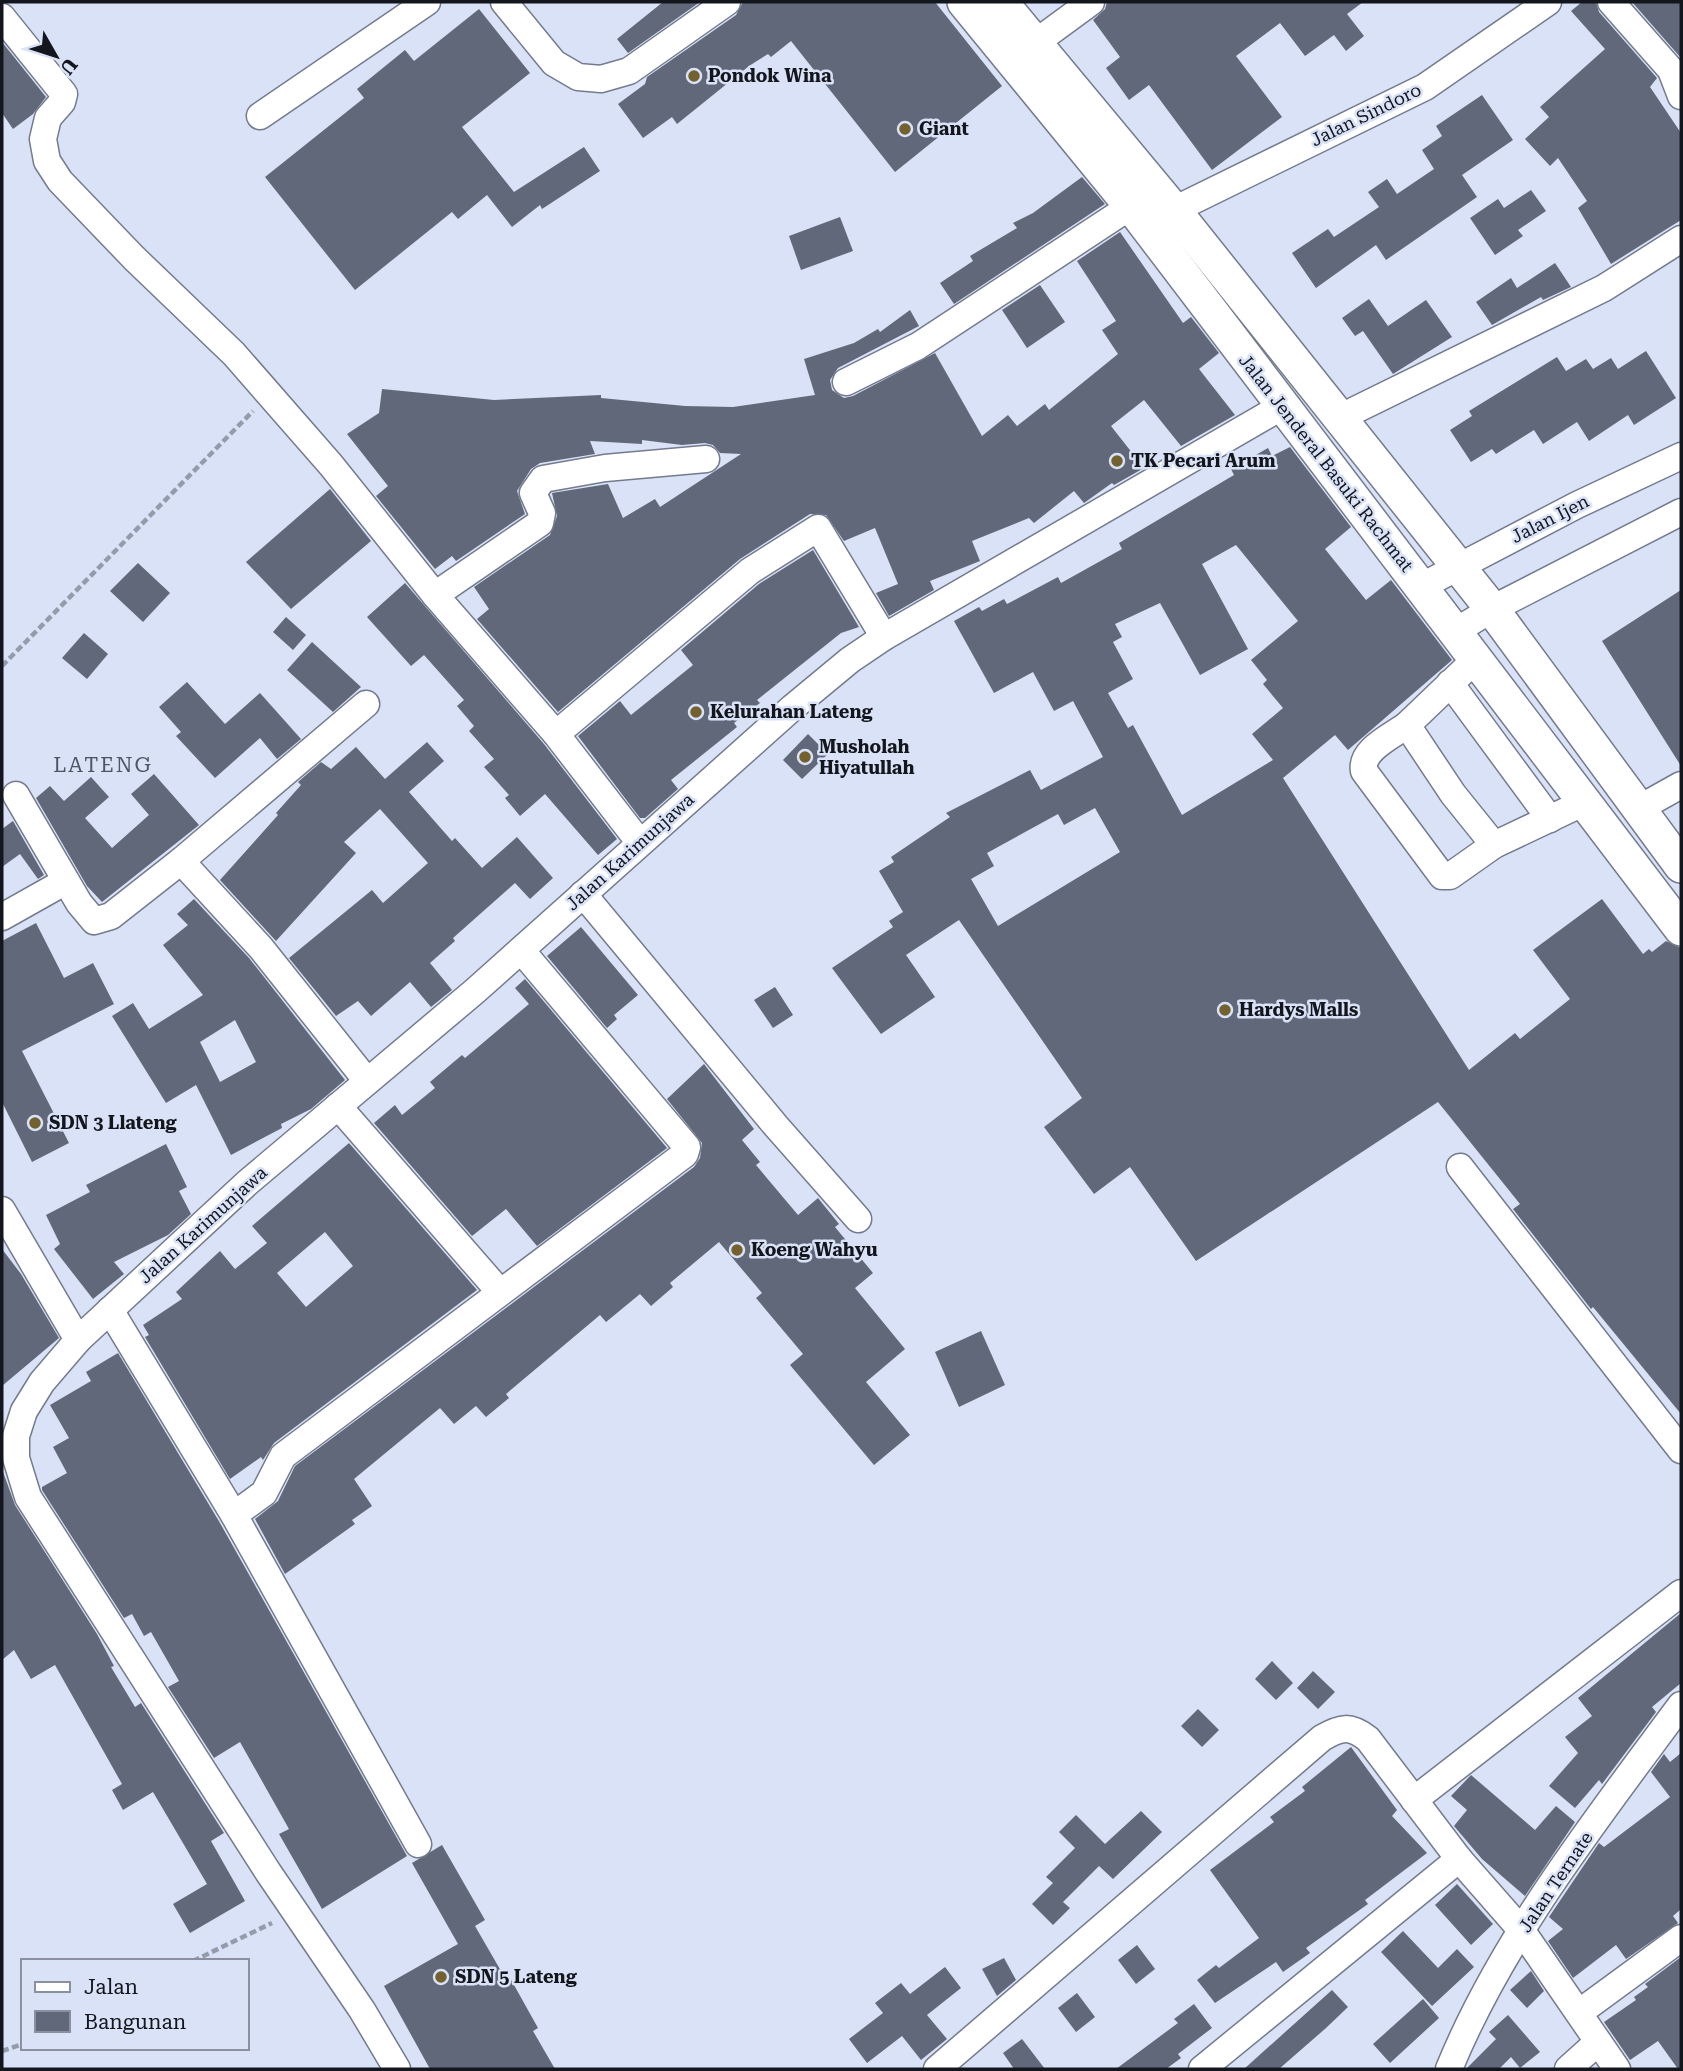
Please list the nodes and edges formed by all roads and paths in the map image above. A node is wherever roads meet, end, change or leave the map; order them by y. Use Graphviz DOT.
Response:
graph roads {
  1 [pos="427,2"];
  2 [pos="504,2"];
  3 [pos="727,2"];
  4 [pos="964,2"];
  5 [pos="1001,2"];
  6 [pos="1091,2"];
  7 [pos="1548,2"];
  8 [pos="1611,2"];
  9 [pos="2,17"];
  10 [pos="1035,43"];
  11 [pos="1681,96"];
  12 [pos="260,116"];
  13 [pos="1131,206"];
  14 [pos="1174,209"];
  15 [pos="1681,239"];
  16 [pos="846,382"];
  17 [pos="269,396"];
  18 [pos="1281,407"];
  19 [pos="1339,418"];
  20 [pos="1681,456"];
  21 [pos="706,459"];
  22 [pos="1681,512"];
  23 [pos="1456,567"];
  24 [pos="1422,586"];
  25 [pos="435,595"];
  26 [pos="1492,609"];
  27 [pos="1456,631"];
  28 [pos="884,637"];
  29 [pos="1476,659"];
  30 [pos="2,666"];
  31 [pos="1451,683"];
  32 [pos="366,704"];
  33 [pos="1407,725"];
  34 [pos="556,734"];
  35 [pos="1681,785"];
  36 [pos="16,795"];
  37 [pos="1585,802"];
  38 [pos="1638,809"];
  39 [pos="1550,820"];
  40 [pos="640,843"];
  41 [pos="1494,845"];
  42 [pos="181,861"];
  43 [pos="1681,866"];
  44 [pos="66,881"];
  45 [pos="583,894"];
  46 [pos="2,917"];
  47 [pos="1681,929"];
  48 [pos="521,950"];
  49 [pos="367,1081"];
  50 [pos="338,1106"];
  51 [pos="1460,1167"];
  52 [pos="2,1210"];
  53 [pos="858,1219"];
  54 [pos="499,1291"];
  55 [pos="110,1310"];
  56 [pos="78,1340"];
  57 [pos="1681,1451"];
  58 [pos="234,1515"];
  59 [pos="1681,1593"];
  60 [pos="1681,1705"];
  61 [pos="1414,1800"];
  62 [pos="418,1844"];
  63 [pos="1458,1859"];
  64 [pos="294,1911"];
  65 [pos="1522,1931"];
  66 [pos="1681,1938"];
  67 [pos="197,1959"];
  68 [pos="1580,2012"];
  69 [pos="1598,2042"];
  70 [pos="21,2045"];
  71 [pos="2,2052"];
  72 [pos="397,2069"];
  73 [pos="937,2069"];
  74 [pos="1202,2069"];
  75 [pos="1449,2069"];
  76 [pos="1568,2069"];
  77 [pos="1617,2069"];
  1 -- 12 [label="street"];
  2 -- 3 [label="street"];
  4 -- 13 [label="main road, Jalan Jenderal Basuki Rachmat"];
  5 -- 10 [label="main road"];
  6 -- 10 [label="street"];
  7 -- 14 [label="street, Jalan Sindoro"];
  8 -- 11 [label="street"];
  9 -- 17 [label="street"];
  10 -- 14 [label="main road"];
  13 -- 16 [label="street"];
  13 -- 18 [label="main road, Jalan Jenderal Basuki Rachmat"];
  14 -- 19 [label="main road"];
  15 -- 19 [label="street"];
  17 -- 25 [label="street"];
  17 -- 30 [label="path"];
  18 -- 24 [label="main road, Jalan Jenderal Basuki Rachmat"];
  18 -- 28 [label="street, Jalan Karimunjawa"];
  19 -- 23 [label="main road"];
  20 -- 23 [label="street, Jalan Ijen"];
  21 -- 25 [label="street"];
  22 -- 26 [label="street"];
  23 -- 24 [label="street, Jalan Ijen"];
  23 -- 26 [label="main road"];
  24 -- 27 [label="main road, Jalan Jenderal Basuki Rachmat"];
  25 -- 34 [label="street"];
  26 -- 27 [label="street"];
  26 -- 38 [label="main road"];
  27 -- 29 [label="main road, Jalan Jenderal Basuki Rachmat"];
  28 -- 34 [label="street"];
  28 -- 40 [label="street, Jalan Karimunjawa"];
  29 -- 31 [label="street"];
  29 -- 37 [label="main road, Jalan Jenderal Basuki Rachmat"];
  31 -- 33 [label="street"];
  31 -- 39 [label="street"];
  32 -- 42 [label="street"];
  33 -- 41 [label="street"];
  33 -- 41 [label="street"];
  34 -- 40 [label="street"];
  35 -- 38 [label="street"];
  36 -- 44 [label="street"];
  37 -- 39 [label="street"];
  37 -- 47 [label="main road, Jalan Jenderal Basuki Rachmat"];
  38 -- 43 [label="main road"];
  39 -- 41 [label="street"];
  40 -- 45 [label="street, Jalan Karimunjawa"];
  42 -- 44 [label="street"];
  42 -- 49 [label="street"];
  44 -- 46 [label="street"];
  45 -- 48 [label="street, Jalan Karimunjawa"];
  45 -- 53 [label="street"];
  48 -- 49 [label="street, Jalan Karimunjawa"];
  48 -- 54 [label="street"];
  49 -- 50 [label="street, Jalan Karimunjawa"];
  50 -- 54 [label="street"];
  50 -- 55 [label="street, Jalan Karimunjawa"];
  51 -- 57 [label="street"];
  52 -- 56 [label="street"];
  54 -- 58 [label="street"];
  55 -- 56 [label="street, Jalan Karimunjawa"];
  55 -- 58 [label="street"];
  56 -- 64 [label="street, Jalan Karimunjawa"];
  58 -- 62 [label="street"];
  59 -- 61 [label="street"];
  60 -- 65 [label="street, Jalan Ternate"];
  61 -- 63 [label="street"];
  61 -- 73 [label="street"];
  63 -- 65 [label="street"];
  63 -- 74 [label="street"];
  64 -- 67 [label="path"];
  64 -- 72 [label="street, Jalan Karimunjawa"];
  65 -- 68 [label="street"];
  65 -- 75 [label="street, Jalan Ternate"];
  66 -- 68 [label="street"];
  68 -- 69 [label="street"];
  69 -- 76 [label="street"];
  69 -- 77 [label="street"];
  70 -- 71 [label="path"];
}
